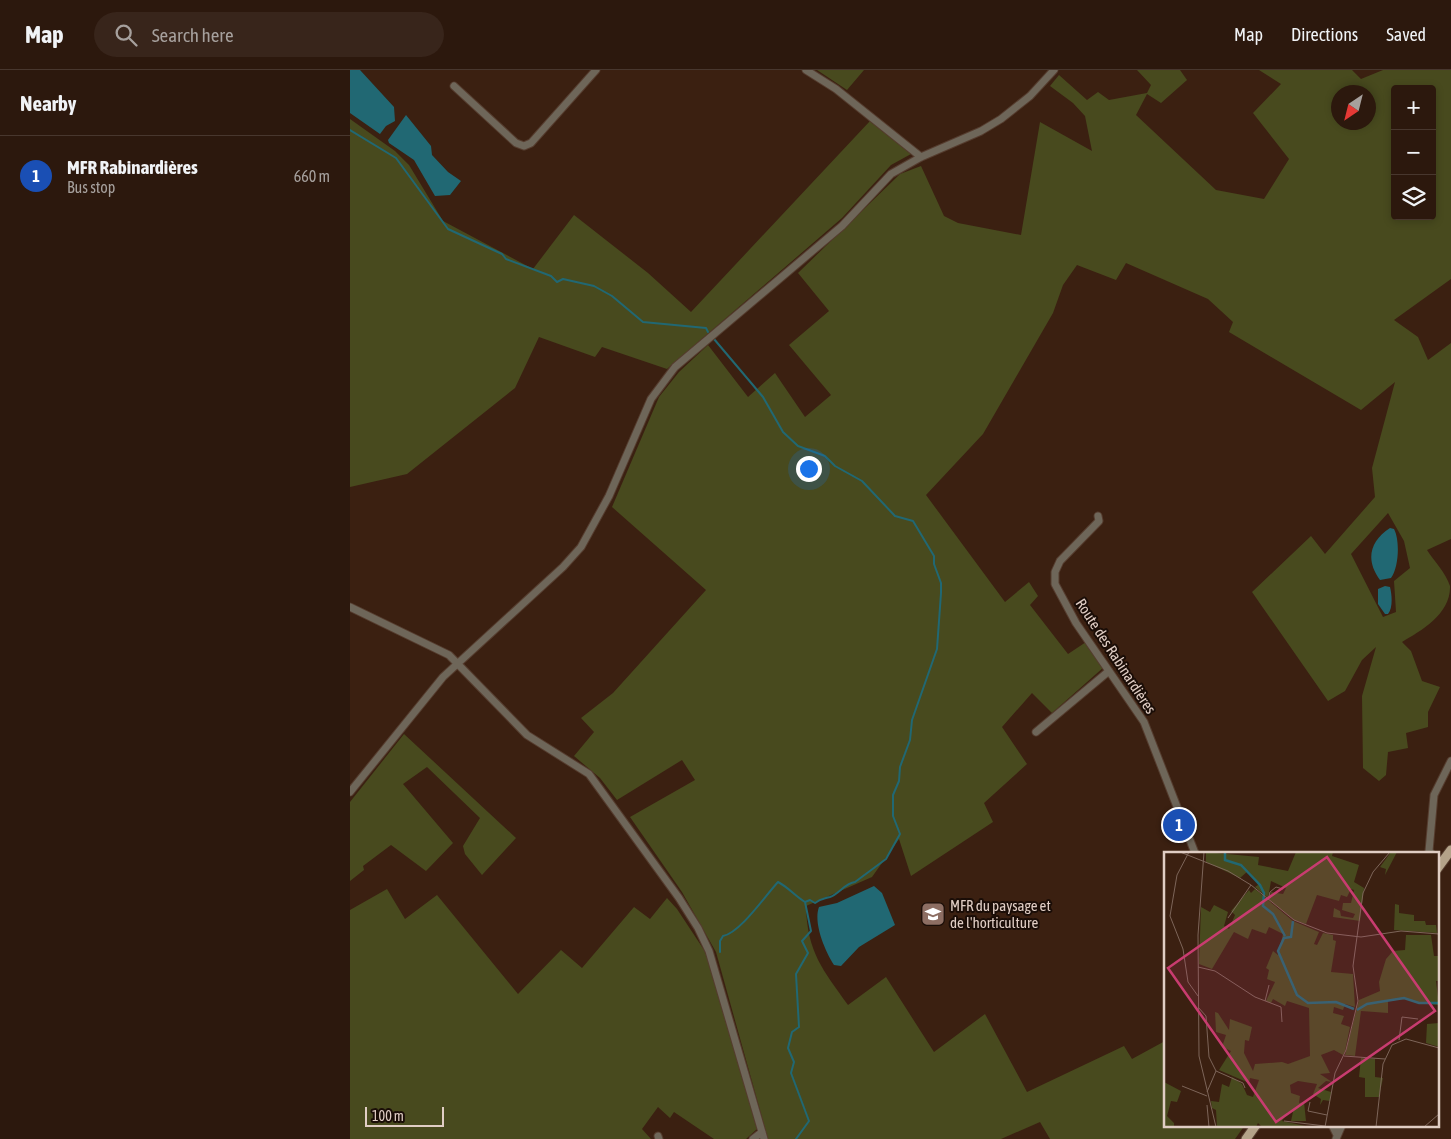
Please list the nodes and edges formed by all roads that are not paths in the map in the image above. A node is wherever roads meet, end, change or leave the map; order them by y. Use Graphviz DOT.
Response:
graph roads {
  1 [pos="596,70"];
  2 [pos="806,70"];
  3 [pos="1054,70"];
  4 [pos="454,86"];
  5 [pos="921,156"];
  6 [pos="1098,516"];
  7 [pos="350,607"];
  8 [pos="458,663"];
  9 [pos="1109,671"];
  10 [pos="1036,732"];
  11 [pos="1451,761"];
  12 [pos="350,792"];
  13 [pos="1451,850"];
  14 [pos="1195,852"];
  15 [pos="1430,852"];
  16 [pos="1440,859"];
  17 [pos="1255,1126"];
  18 [pos="763,1136"];
  19 [pos="753,1139"];
  20 [pos="1246,1139"];
  1 -- 4 [label="street"];
  2 -- 5 [label="street"];
  3 -- 5 [label="street"];
  5 -- 8 [label="street"];
  6 -- 9 [label="street, Route des Rabinardières"];
  7 -- 8 [label="street"];
  8 -- 12 [label="street"];
  8 -- 18 [label="street"];
  9 -- 10 [label="street"];
  9 -- 14 [label="street, Route des Rabinardières"];
  11 -- 15 [label="street"];
  13 -- 16 [label="main road"];
  17 -- 20 [label="main road"];
  18 -- 19 [label="street"];
}
